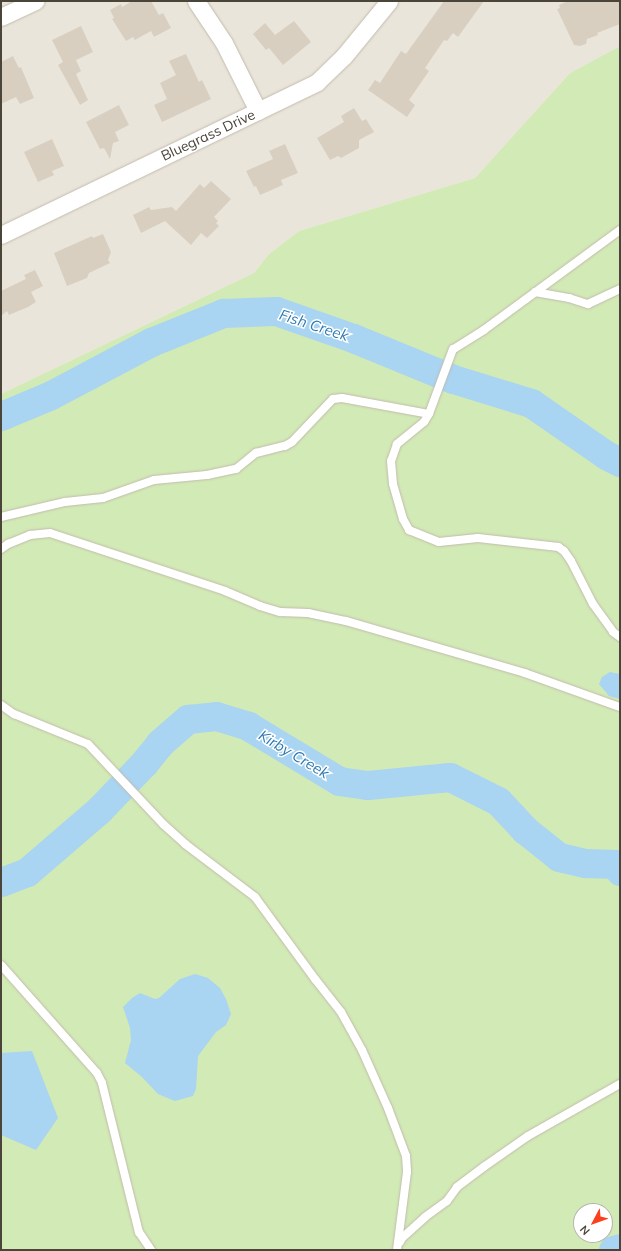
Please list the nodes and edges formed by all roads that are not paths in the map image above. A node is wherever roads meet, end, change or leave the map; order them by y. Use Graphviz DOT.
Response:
graph roads {
  1 [pos="36,1"];
  2 [pos="196,1"];
  3 [pos="389,1"];
  4 [pos="1,17"];
  5 [pos="258,111"];
  6 [pos="620,230"];
  7 [pos="1,235"];
  8 [pos="620,290"];
  9 [pos="535,292"];
  10 [pos="431,410"];
  11 [pos="1,517"];
  12 [pos="1,549"];
  13 [pos="620,637"];
  14 [pos="1,705"];
  15 [pos="620,707"];
  16 [pos="1,965"];
  17 [pos="620,1084"];
  18 [pos="398,1247"];
  19 [pos="151,1250"];
  1 -- 4 [label="street"];
  2 -- 5 [label="street"];
  3 -- 5 [label="street, Bluegrass Drive"];
  5 -- 7 [label="street, Bluegrass Drive"];
  6 -- 9 [label="lane"];
  8 -- 9 [label="lane"];
  9 -- 10 [label="lane"];
  10 -- 11 [label="lane"];
  10 -- 13 [label="lane"];
  12 -- 15 [label="lane"];
  14 -- 18 [label="lane"];
  16 -- 19 [label="lane"];
  17 -- 18 [label="lane"];
}
